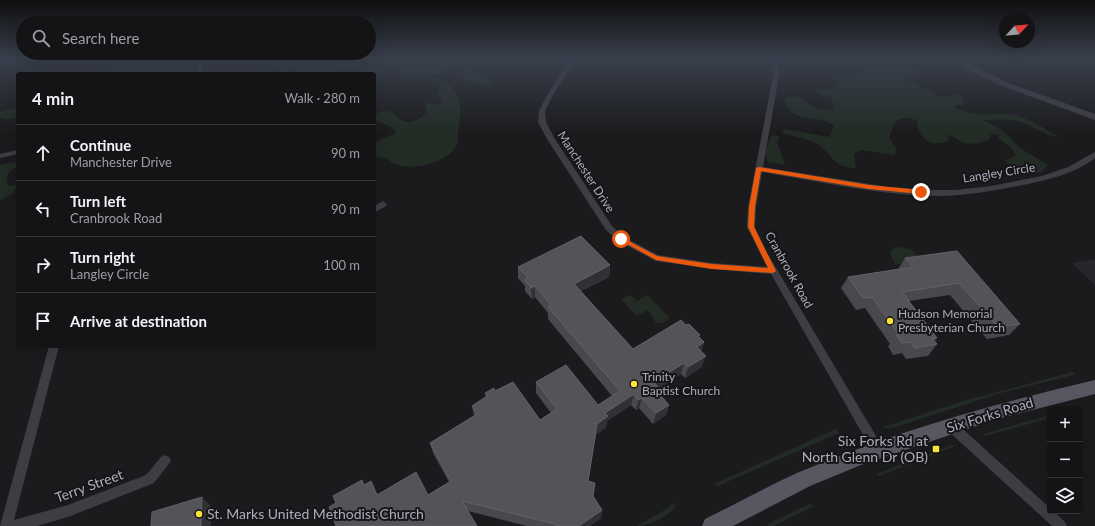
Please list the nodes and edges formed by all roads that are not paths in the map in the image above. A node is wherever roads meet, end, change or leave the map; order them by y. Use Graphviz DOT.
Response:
graph roads {
  1 [pos="557,84"];
  2 [pos="775,84"];
  3 [pos="1004,84"];
  4 [pos="1095,117"];
  5 [pos="16,152"];
  6 [pos="1095,154"];
  7 [pos="0,156"];
  8 [pos="759,168"];
  9 [pos="383,204"];
  10 [pos="376,209"];
  11 [pos="773,271"];
  12 [pos="53,348"];
  13 [pos="1095,387"];
  14 [pos="951,426"];
  15 [pos="878,450"];
  16 [pos="165,461"];
  17 [pos="6,526"];
  18 [pos="14,526"];
  19 [pos="714,526"];
  20 [pos="1061,526"];
  1 -- 11 [label="street, Manchester Drive"];
  2 -- 8 [label="street, Cranbrook Road"];
  3 -- 4 [label="street"];
  5 -- 7 [label="street"];
  6 -- 8 [label="street, Langley Circle"];
  8 -- 11 [label="street, Cranbrook Road"];
  9 -- 10 [label="street"];
  11 -- 15 [label="street, Cranbrook Road"];
  12 -- 17 [label="street"];
  13 -- 14 [label="main road, Six Forks Road"];
  14 -- 15 [label="main road, Six Forks Road"];
  14 -- 20 [label="street"];
  15 -- 19 [label="main road, Six Forks Road"];
  16 -- 18 [label="street, Terry Street"];
}
